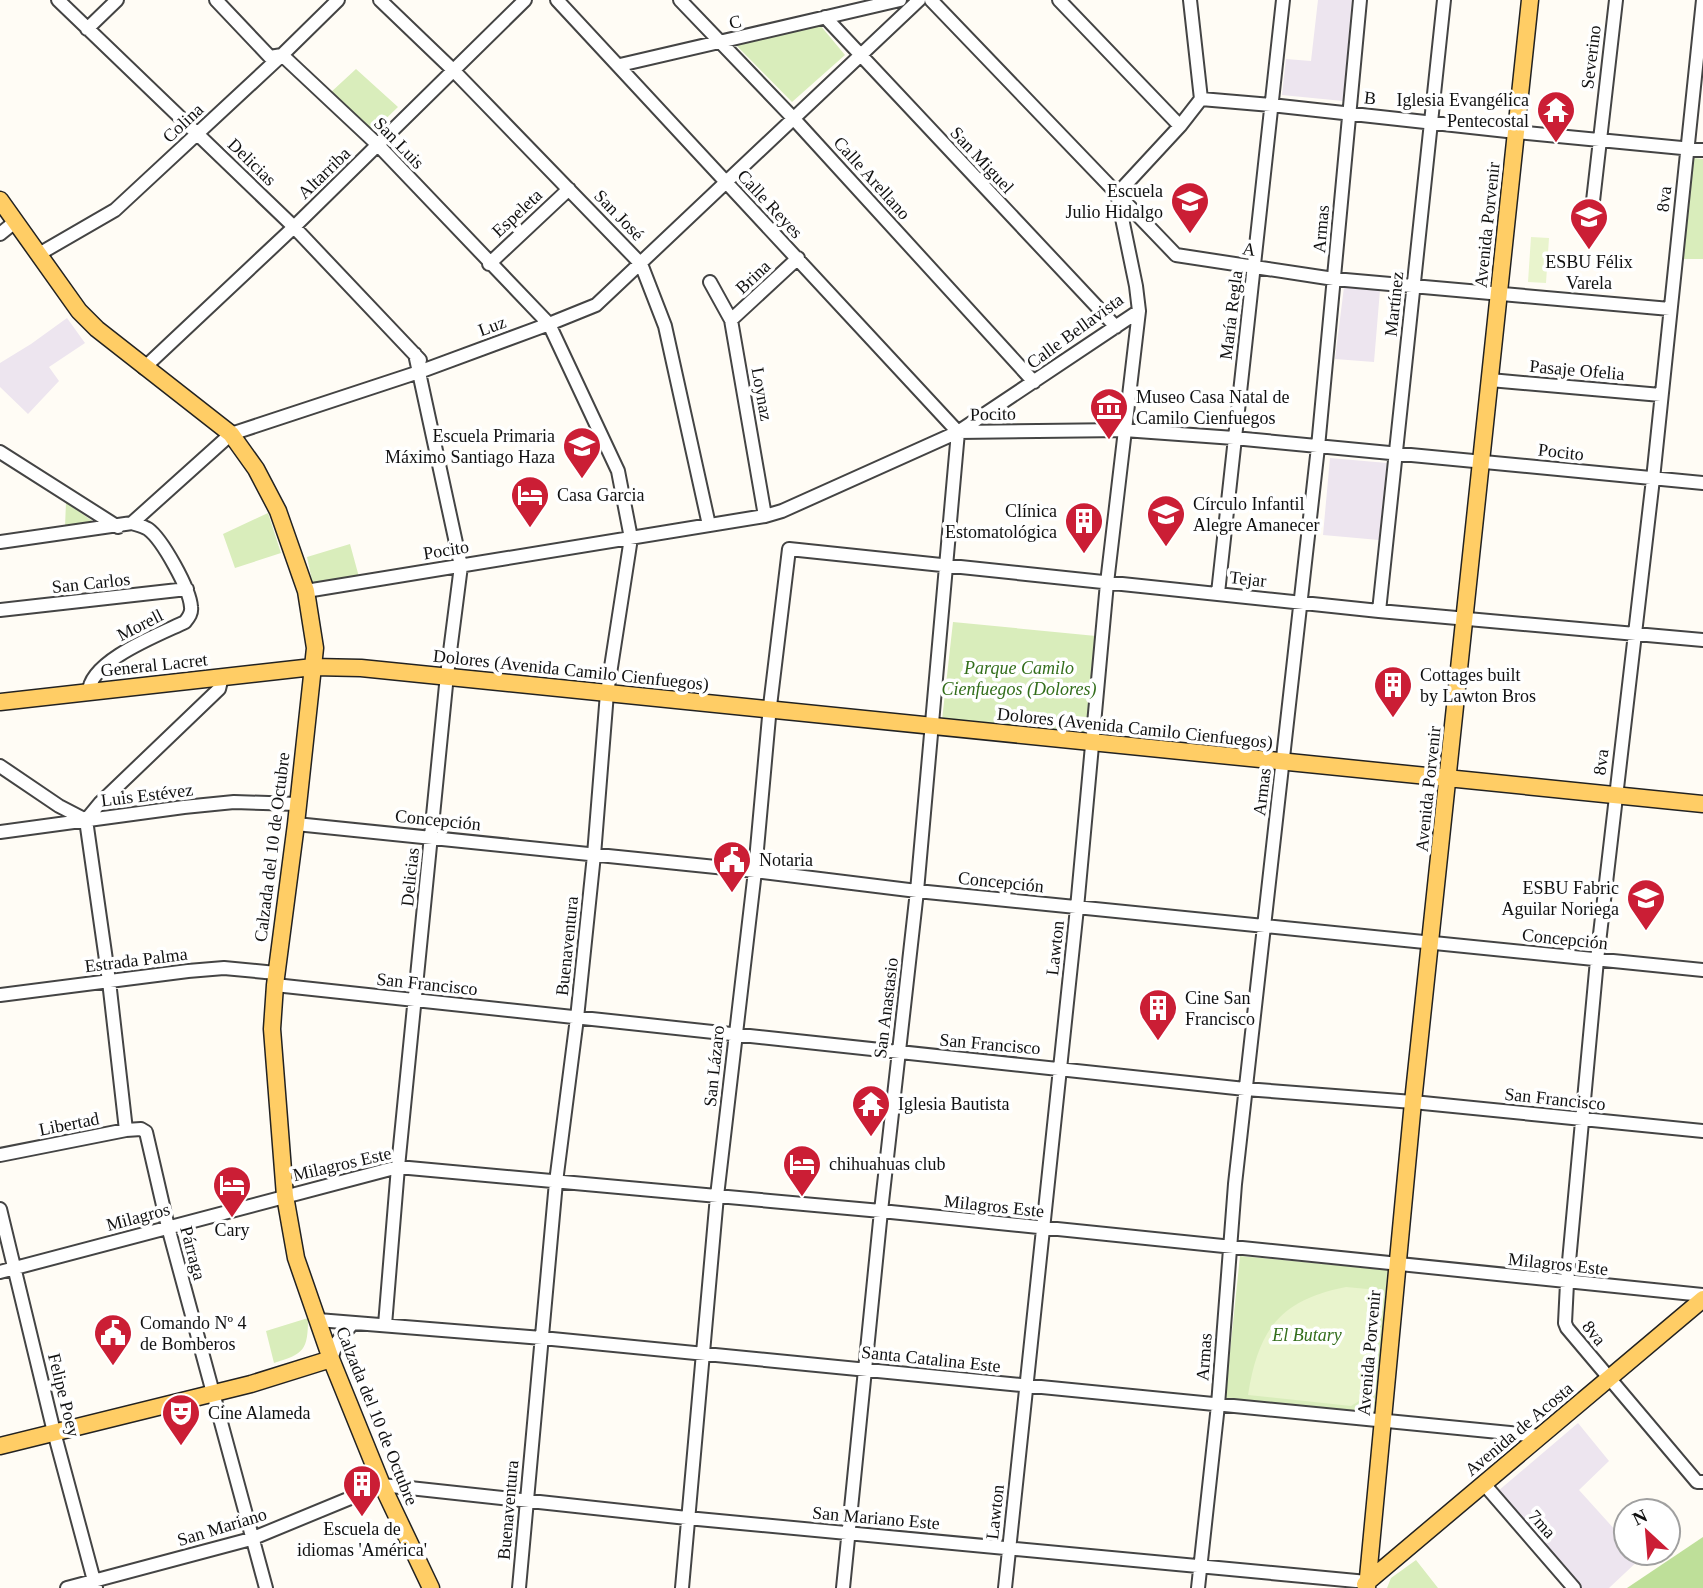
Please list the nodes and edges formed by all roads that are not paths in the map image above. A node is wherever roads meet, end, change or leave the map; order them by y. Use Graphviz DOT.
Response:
graph roads {
  1 [pos="58,0"];
  2 [pos="117,0"];
  3 [pos="216,0"];
  4 [pos="338,0"];
  5 [pos="380,0"];
  6 [pos="525,0"];
  7 [pos="557,0"];
  8 [pos="680,0"];
  9 [pos="900,0"];
  10 [pos="919,0"];
  11 [pos="931,0"];
  12 [pos="1059,0"];
  13 [pos="1190,0"];
  14 [pos="1283,0"];
  15 [pos="1360,0"];
  16 [pos="1444,0"];
  17 [pos="1530,0"];
  18 [pos="1616,0"];
  19 [pos="1703,0"];
  20 [pos="825,17"];
  21 [pos="87,29"];
  22 [pos="720,44"];
  23 [pos="282,55"];
  24 [pos="860,55"];
  25 [pos="620,65"];
  26 [pos="453,70"];
  27 [pos="1201,99"];
  28 [pos="1271,104"];
  29 [pos="1349,113"];
  30 [pos="794,119"];
  31 [pos="1431,122"];
  32 [pos="1180,126"];
  33 [pos="1516,132"];
  34 [pos="198,134"];
  35 [pos="1599,140"];
  36 [pos="378,145"];
  37 [pos="1687,148"];
  38 [pos="1703,150"];
  39 [pos="726,183"];
  40 [pos="569,189"];
  41 [pos="1117,194"];
  42 [pos="0,200"];
  43 [pos="1593,201"];
  44 [pos="16,221"];
  45 [pos="294,227"];
  46 [pos="0,234"];
  47 [pos="39,254"];
  48 [pos="798,258"];
  49 [pos="489,264"];
  50 [pos="641,264"];
  51 [pos="1254,268"];
  52 [pos="1334,279"];
  53 [pos="710,282"];
  54 [pos="1414,286"];
  55 [pos="1498,295"];
  56 [pos="1670,309"];
  57 [pos="1139,311"];
  58 [pos="731,320"];
  59 [pos="549,324"];
  60 [pos="1116,327"];
  61 [pos="144,368"];
  62 [pos="424,370"];
  63 [pos="1490,380"];
  64 [pos="1034,382"];
  65 [pos="1661,395"];
  66 [pos="1124,430"];
  67 [pos="958,432"];
  68 [pos="231,434"];
  69 [pos="1234,438"];
  70 [pos="1318,447"];
  71 [pos="0,452"];
  72 [pos="1396,454"];
  73 [pos="1481,461"];
  74 [pos="14,462"];
  75 [pos="0,466"];
  76 [pos="1653,480"];
  77 [pos="1703,483"];
  78 [pos="765,516"];
  79 [pos="132,523"];
  80 [pos="709,525"];
  81 [pos="118,527"];
  82 [pos="631,538"];
  83 [pos="0,542"];
  84 [pos="789,549"];
  85 [pos="945,565"];
  86 [pos="461,566"];
  87 [pos="1107,583"];
  88 [pos="187,589"];
  89 [pos="306,591"];
  90 [pos="1218,593"];
  91 [pos="1301,602"];
  92 [pos="0,610"];
  93 [pos="1379,611"];
  94 [pos="1465,619"];
  95 [pos="1634,633"];
  96 [pos="1703,640"];
  97 [pos="313,667"];
  98 [pos="447,675"];
  99 [pos="222,677"];
  100 [pos="89,692"];
  101 [pos="607,693"];
  102 [pos="0,702"];
  103 [pos="770,710"];
  104 [pos="931,726"];
  105 [pos="1091,741"];
  106 [pos="1283,763"];
  107 [pos="0,766"];
  108 [pos="1449,779"];
  109 [pos="1615,795"];
  110 [pos="298,804"];
  111 [pos="1703,804"];
  112 [pos="86,820"];
  113 [pos="296,824"];
  114 [pos="0,832"];
  115 [pos="432,836"];
  116 [pos="594,855"];
  117 [pos="755,871"];
  118 [pos="917,891"];
  119 [pos="1077,908"];
  120 [pos="1262,926"];
  121 [pos="1432,942"];
  122 [pos="1597,960"];
  123 [pos="1703,970"];
  124 [pos="275,979"];
  125 [pos="110,981"];
  126 [pos="0,995"];
  127 [pos="415,1000"];
  128 [pos="577,1017"];
  129 [pos="734,1035"];
  130 [pos="898,1053"];
  131 [pos="1060,1068"];
  132 [pos="1245,1089"];
  133 [pos="1413,1101"];
  134 [pos="1582,1119"];
  135 [pos="144,1129"];
  136 [pos="126,1130"];
  137 [pos="1703,1131"];
  138 [pos="0,1155"];
  139 [pos="398,1167"];
  140 [pos="556,1182"];
  141 [pos="285,1196"];
  142 [pos="717,1196"];
  143 [pos="0,1209"];
  144 [pos="881,1212"];
  145 [pos="168,1227"];
  146 [pos="1043,1229"];
  147 [pos="1230,1248"];
  148 [pos="1397,1264"];
  149 [pos="16,1269"];
  150 [pos="0,1272"];
  151 [pos="1567,1283"];
  152 [pos="1703,1297"];
  153 [pos="353,1323"];
  154 [pos="384,1325"];
  155 [pos="320,1327"];
  156 [pos="542,1338"];
  157 [pos="703,1354"];
  158 [pos="331,1359"];
  159 [pos="865,1370"];
  160 [pos="292,1371"];
  161 [pos="1608,1379"];
  162 [pos="1027,1387"];
  163 [pos="212,1394"];
  164 [pos="1218,1405"];
  165 [pos="1382,1419"];
  166 [pos="54,1432"];
  167 [pos="1540,1436"];
  168 [pos="0,1446"];
  169 [pos="1700,1482"];
  170 [pos="1484,1484"];
  171 [pos="382,1485"];
  172 [pos="526,1501"];
  173 [pos="687,1518"];
  174 [pos="847,1533"];
  175 [pos="251,1539"];
  176 [pos="1009,1548"];
  177 [pos="1199,1567"];
  178 [pos="95,1584"];
  179 [pos="1367,1586"];
  180 [pos="66,1588"];
  181 [pos="266,1588"];
  182 [pos="431,1588"];
  183 [pos="519,1588"];
  184 [pos="682,1588"];
  185 [pos="843,1588"];
  186 [pos="1005,1588"];
  187 [pos="1198,1588"];
  188 [pos="1574,1588"];
  1 -- 21 [label="street, Delicias"];
  2 -- 21 [label="street"];
  3 -- 23 [label="street, San Luis"];
  4 -- 23 [label="street, Colina"];
  5 -- 26 [label="street, San José"];
  6 -- 26 [label="street, Altarriba"];
  7 -- 25 [label="street, Calle Reyes"];
  8 -- 22 [label="street, Calle Arellano"];
  9 -- 20 [label="street, C"];
  10 -- 24 [label="street, Luz"];
  11 -- 41 [label="street, A"];
  12 -- 32 [label="street"];
  13 -- 27 [label="street"];
  14 -- 28 [label="street, María Regla"];
  15 -- 29 [label="street, Armas"];
  16 -- 31 [label="street, Martínez"];
  17 -- 33 [label="main road, Avenida Porvenir"];
  18 -- 35 [label="street, Severino"];
  19 -- 37 [label="street, 8va"];
  20 -- 22 [label="street, C"];
  20 -- 24 [label="street, San Miguel"];
  21 -- 34 [label="street, Delicias"];
  22 -- 25 [label="street, C"];
  22 -- 30 [label="street, Calle Arellano"];
  23 -- 34 [label="street, Colina"];
  23 -- 36 [label="street, San Luis"];
  24 -- 30 [label="street, Luz"];
  24 -- 60 [label="street, San Miguel"];
  25 -- 39 [label="street, Calle Reyes"];
  26 -- 36 [label="street, Altarriba"];
  26 -- 40 [label="street, San José"];
  27 -- 28 [label="street, B"];
  27 -- 32 [label="street"];
  28 -- 29 [label="street, B"];
  28 -- 51 [label="street, María Regla"];
  29 -- 31 [label="street, B"];
  29 -- 52 [label="street, Armas"];
  30 -- 39 [label="street, Luz"];
  30 -- 64 [label="street, Calle Arellano"];
  31 -- 33 [label="street, B"];
  31 -- 54 [label="street, Martínez"];
  32 -- 41 [label="street"];
  33 -- 35 [label="street, B"];
  33 -- 55 [label="main road, Avenida Porvenir"];
  34 -- 45 [label="street, Delicias"];
  34 -- 47 [label="street, Colina"];
  35 -- 37 [label="street, B"];
  35 -- 43 [label="street, Severino"];
  36 -- 45 [label="street, Altarriba"];
  36 -- 49 [label="street, San Luis"];
  37 -- 38 [label="street, B"];
  37 -- 56 [label="street, 8va"];
  39 -- 48 [label="street, Calle Reyes"];
  39 -- 50 [label="street, Luz"];
  40 -- 49 [label="street, Espeleta"];
  40 -- 50 [label="street, San José"];
  41 -- 51 [label="street, A"];
  41 -- 57 [label="street, Calle Bellavista"];
  42 -- 44 [label="main road, Calzada del 10 de Octubre"];
  44 -- 46 [label="street"];
  44 -- 47 [label="main road, Calzada del 10 de Octubre"];
  45 -- 61 [label="street, Altarriba"];
  45 -- 62 [label="street, Delicias"];
  47 -- 61 [label="main road, Calzada del 10 de Octubre"];
  48 -- 58 [label="street, Brina"];
  48 -- 67 [label="street, Calle Reyes"];
  49 -- 59 [label="street, San Luis"];
  50 -- 59 [label="street, Luz"];
  50 -- 80 [label="street, San José"];
  51 -- 52 [label="street, A"];
  51 -- 69 [label="street, María Regla"];
  52 -- 54 [label="street, A"];
  52 -- 70 [label="street, Armas"];
  53 -- 58 [label="street, Loynaz"];
  54 -- 55 [label="street, A"];
  54 -- 72 [label="street, Martínez"];
  55 -- 56 [label="street, A"];
  55 -- 63 [label="main road, Avenida Porvenir"];
  56 -- 65 [label="street, 8va"];
  57 -- 60 [label="street, Calle Bellavista"];
  57 -- 66 [label="street, Lawton"];
  58 -- 78 [label="street, Loynaz"];
  59 -- 62 [label="street, Luz"];
  59 -- 82 [label="street, Buenaventura"];
  60 -- 64 [label="street, Calle Bellavista"];
  61 -- 68 [label="main road, Calzada del 10 de Octubre"];
  62 -- 68 [label="street, Luz"];
  62 -- 86 [label="street, Delicias"];
  63 -- 65 [label="street, Pasaje Ofelia"];
  63 -- 73 [label="main road, Avenida Porvenir"];
  64 -- 67 [label="street, Calle Bellavista"];
  65 -- 76 [label="street, 8va"];
  66 -- 67 [label="street, Pocito"];
  66 -- 69 [label="street, Pocito"];
  66 -- 87 [label="street, Lawton"];
  67 -- 78 [label="street, Pocito"];
  67 -- 85 [label="street, San Anastasio"];
  68 -- 79 [label="street, Luz"];
  68 -- 89 [label="main road, Calzada del 10 de Octubre"];
  69 -- 70 [label="street, Pocito"];
  69 -- 90 [label="street, María Regla"];
  70 -- 72 [label="street, Pocito"];
  70 -- 91 [label="street, Armas"];
  71 -- 74 [label="street"];
  72 -- 73 [label="street, Pocito"];
  72 -- 93 [label="street, Martínez"];
  73 -- 76 [label="street, Pocito"];
  73 -- 94 [label="main road, Avenida Porvenir"];
  74 -- 75 [label="street"];
  74 -- 81 [label="street"];
  76 -- 77 [label="street, Pocito"];
  76 -- 95 [label="street, 8va"];
  78 -- 80 [label="street, Pocito"];
  79 -- 81 [label="street, Luz"];
  79 -- 88 [label="street"];
  80 -- 82 [label="street, Pocito"];
  81 -- 83 [label="street, Luz"];
  82 -- 86 [label="street, Pocito"];
  82 -- 101 [label="street, Buenaventura"];
  84 -- 85 [label="street, Tejar"];
  84 -- 103 [label="street, San Lázaro"];
  85 -- 87 [label="street, Tejar"];
  85 -- 104 [label="street, San Anastasio"];
  86 -- 89 [label="street, Pocito"];
  86 -- 98 [label="street, Delicias"];
  87 -- 90 [label="street, Tejar"];
  87 -- 105 [label="street, Lawton"];
  88 -- 92 [label="street, San Carlos"];
  88 -- 100 [label="street, Morell"];
  89 -- 97 [label="main road, Calzada del 10 de Octubre"];
  90 -- 91 [label="street, Tejar"];
  91 -- 93 [label="street, Tejar"];
  91 -- 106 [label="street, Armas"];
  93 -- 94 [label="street, Tejar"];
  94 -- 95 [label="street, Tejar"];
  94 -- 108 [label="main road, Avenida Porvenir"];
  95 -- 96 [label="street, Tejar"];
  95 -- 109 [label="street, 8va"];
  97 -- 98 [label="main road, Dolores (Avenida Camilo Cienfuegos)"];
  97 -- 99 [label="main road, General Lacret"];
  97 -- 110 [label="main road, Calzada del 10 de Octubre"];
  98 -- 101 [label="main road, Dolores (Avenida Camilo Cienfuegos)"];
  98 -- 115 [label="street, Delicias"];
  99 -- 100 [label="main road, General Lacret"];
  99 -- 112 [label="street"];
  100 -- 102 [label="main road, General Lacret"];
  101 -- 103 [label="main road, Dolores (Avenida Camilo Cienfuegos)"];
  101 -- 116 [label="street, Buenaventura"];
  103 -- 104 [label="main road, Dolores (Avenida Camilo Cienfuegos)"];
  103 -- 117 [label="street, San Lázaro"];
  104 -- 105 [label="main road, Dolores (Avenida Camilo Cienfuegos)"];
  104 -- 118 [label="street, San Anastasio"];
  105 -- 106 [label="main road, Dolores (Avenida Camilo Cienfuegos)"];
  105 -- 119 [label="street, Lawton"];
  106 -- 108 [label="main road, Dolores (Avenida Camilo Cienfuegos)"];
  106 -- 120 [label="street, Armas"];
  107 -- 112 [label="street"];
  108 -- 109 [label="main road, Dolores (Avenida Camilo Cienfuegos)"];
  108 -- 121 [label="main road, Avenida Porvenir"];
  109 -- 111 [label="main road, Dolores (Avenida Camilo Cienfuegos)"];
  109 -- 122 [label="street, 8va"];
  110 -- 112 [label="street, Luis Estévez"];
  110 -- 113 [label="main road, Calzada del 10 de Octubre"];
  112 -- 114 [label="street, Luis Estévez"];
  112 -- 125 [label="street"];
  113 -- 115 [label="street, Concepción"];
  113 -- 124 [label="main road, Calzada del 10 de Octubre"];
  115 -- 116 [label="street, Concepción"];
  115 -- 127 [label="street, Delicias"];
  116 -- 117 [label="street, Concepción"];
  116 -- 128 [label="street, Buenaventura"];
  117 -- 118 [label="street, Concepción"];
  117 -- 129 [label="street, San Lázaro"];
  118 -- 119 [label="street, Concepción"];
  118 -- 130 [label="street, San Anastasio"];
  119 -- 120 [label="street, Concepción"];
  119 -- 131 [label="street, Lawton"];
  120 -- 121 [label="street, Concepción"];
  120 -- 132 [label="street, Armas"];
  121 -- 122 [label="street, Concepción"];
  121 -- 133 [label="main road, Avenida Porvenir"];
  122 -- 123 [label="street, Concepción"];
  122 -- 134 [label="street, 8va"];
  124 -- 125 [label="street, Estrada Palma"];
  124 -- 127 [label="street, San Francisco"];
  124 -- 141 [label="main road, Calzada del 10 de Octubre"];
  125 -- 126 [label="street, Estrada Palma"];
  125 -- 136 [label="street"];
  127 -- 128 [label="street, San Francisco"];
  127 -- 139 [label="street, Delicias"];
  128 -- 129 [label="street, San Francisco"];
  128 -- 140 [label="street, Buenaventura"];
  129 -- 130 [label="street, San Francisco"];
  129 -- 142 [label="street, San Lázaro"];
  130 -- 131 [label="street, San Francisco"];
  130 -- 144 [label="street, San Anastasio"];
  131 -- 132 [label="street, San Francisco"];
  131 -- 146 [label="street, Lawton"];
  132 -- 133 [label="street, San Francisco"];
  132 -- 147 [label="street, Armas"];
  133 -- 134 [label="street, San Francisco"];
  133 -- 148 [label="main road, Avenida Porvenir"];
  134 -- 137 [label="street, San Francisco"];
  134 -- 151 [label="street, 8va"];
  135 -- 136 [label="street, Libertad"];
  135 -- 145 [label="street, Párraga"];
  136 -- 138 [label="street, Libertad"];
  139 -- 140 [label="street, Milagros Este"];
  139 -- 141 [label="street, Milagros Este"];
  139 -- 154 [label="street, Delicias"];
  140 -- 142 [label="street, Milagros Este"];
  140 -- 156 [label="street, Buenaventura"];
  141 -- 145 [label="street, Milagros"];
  141 -- 155 [label="main road, Calzada del 10 de Octubre"];
  142 -- 144 [label="street, Milagros Este"];
  142 -- 157 [label="street, San Lázaro"];
  143 -- 149 [label="street, Felipe Poey"];
  144 -- 146 [label="street, Milagros Este"];
  144 -- 159 [label="street, San Anastasio"];
  145 -- 149 [label="street, Milagros"];
  145 -- 163 [label="street, Párraga"];
  146 -- 147 [label="street, Milagros Este"];
  146 -- 162 [label="street, Lawton"];
  147 -- 148 [label="street, Milagros Este"];
  147 -- 164 [label="street, Armas"];
  148 -- 151 [label="street, Milagros Este"];
  148 -- 165 [label="main road, Avenida Porvenir"];
  149 -- 150 [label="street, Milagros"];
  149 -- 166 [label="street, Felipe Poey"];
  151 -- 152 [label="street, Milagros Este"];
  151 -- 161 [label="street, 8va"];
  152 -- 161 [label="main road, Avenida de Acosta"];
  153 -- 154 [label="street, Santa Catalina Este"];
  153 -- 155 [label="street, Santa Catalina Este"];
  153 -- 158 [label="street"];
  154 -- 156 [label="street, Santa Catalina Este"];
  155 -- 158 [label="main road, Calzada del 10 de Octubre"];
  155 -- 160 [label="main road"];
  156 -- 157 [label="street, Santa Catalina Este"];
  156 -- 172 [label="street, Buenaventura"];
  157 -- 159 [label="street, Santa Catalina Este"];
  157 -- 173 [label="street, San Lázaro"];
  158 -- 160 [label="main road"];
  158 -- 171 [label="main road, Calzada del 10 de Octubre"];
  159 -- 162 [label="street, Santa Catalina Este"];
  159 -- 174 [label="street, San Anastasio"];
  160 -- 163 [label="main road"];
  161 -- 167 [label="main road, Avenida de Acosta"];
  161 -- 169 [label="street, 8va"];
  162 -- 164 [label="street, Santa Catalina Este"];
  162 -- 176 [label="street, Lawton"];
  163 -- 166 [label="main road"];
  163 -- 175 [label="street, Párraga"];
  164 -- 165 [label="street, Santa Catalina Este"];
  164 -- 177 [label="street, Armas"];
  165 -- 167 [label="street, Santa Catalina Este"];
  165 -- 179 [label="main road, Avenida Porvenir"];
  166 -- 168 [label="main road"];
  166 -- 178 [label="street, Felipe Poey"];
  167 -- 170 [label="main road, Avenida de Acosta"];
  170 -- 179 [label="main road, Avenida de Acosta"];
  170 -- 188 [label="street, 7ma"];
  171 -- 172 [label="street, San Mariano Este"];
  171 -- 175 [label="street, San Mariano"];
  171 -- 182 [label="main road, Calzada del 10 de Octubre"];
  172 -- 173 [label="street, San Mariano Este"];
  172 -- 183 [label="street, Buenaventura"];
  173 -- 174 [label="street, San Mariano Este"];
  173 -- 184 [label="street, San Lázaro"];
  174 -- 176 [label="street, San Mariano Este"];
  174 -- 185 [label="street, San Anastasio"];
  175 -- 178 [label="street, San Mariano"];
  175 -- 181 [label="street, Párraga"];
  176 -- 177 [label="street, San Mariano Este"];
  176 -- 186 [label="street, Lawton"];
  177 -- 179 [label="street, San Mariano Este"];
  177 -- 187 [label="street, Armas"];
  178 -- 180 [label="street, San Mariano"];
}
